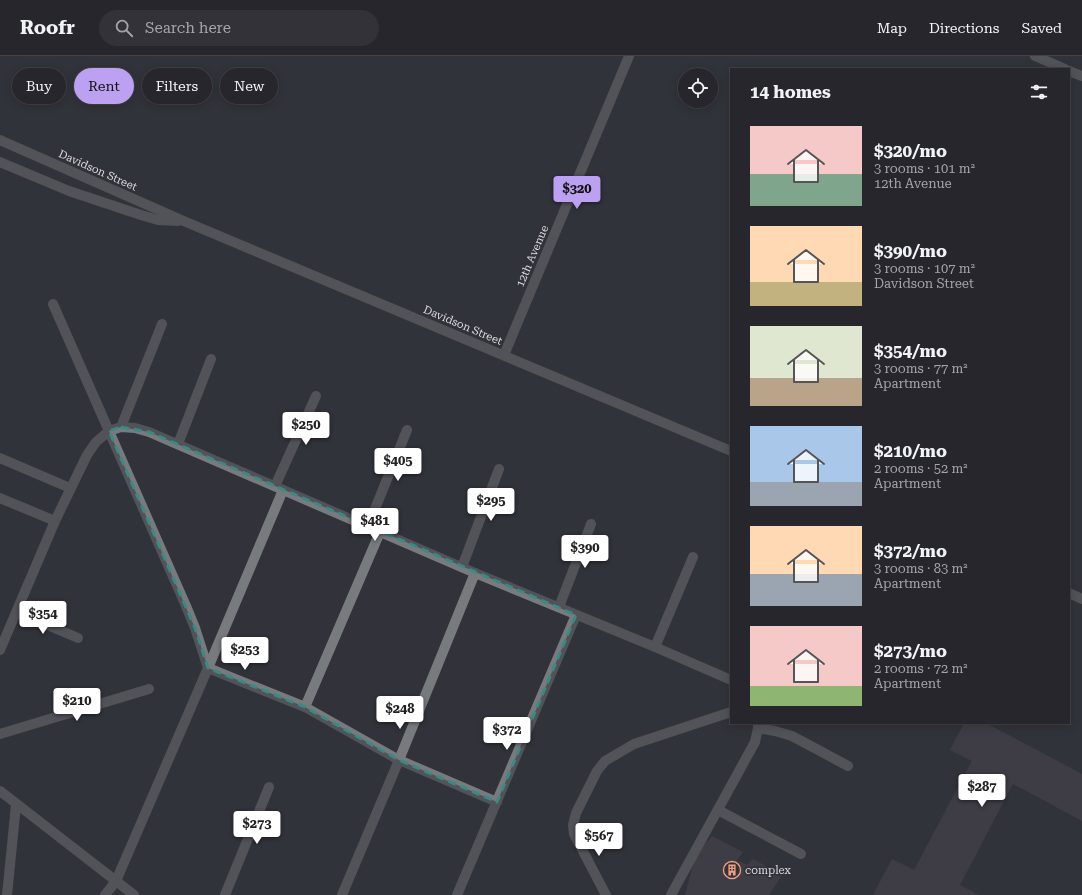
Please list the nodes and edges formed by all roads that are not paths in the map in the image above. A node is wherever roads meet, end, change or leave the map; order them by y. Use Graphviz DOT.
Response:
graph roads {
  1 [pos="629,56"];
  2 [pos="1035,56"];
  3 [pos="1064,68"];
  4 [pos="1070,70"];
  5 [pos="1082,76"];
  6 [pos="1,142"];
  7 [pos="0,162"];
  8 [pos="186,222"];
  9 [pos="54,304"];
  10 [pos="162,324"];
  11 [pos="504,355"];
  12 [pos="211,359"];
  13 [pos="316,396"];
  14 [pos="121,427"];
  15 [pos="407,430"];
  16 [pos="110,431"];
  17 [pos="178,444"];
  18 [pos="730,451"];
  19 [pos="0,458"];
  20 [pos="499,469"];
  21 [pos="70,488"];
  22 [pos="279,488"];
  23 [pos="0,498"];
  24 [pos="55,521"];
  25 [pos="591,524"];
  26 [pos="368,526"];
  27 [pos="380,532"];
  28 [pos="693,557"];
  29 [pos="462,567"];
  30 [pos="475,573"];
  31 [pos="1070,593"];
  32 [pos="1082,599"];
  33 [pos="559,607"];
  34 [pos="17,612"];
  35 [pos="576,615"];
  36 [pos="78,638"];
  37 [pos="655,647"];
  38 [pos="0,650"];
  39 [pos="208,668"];
  40 [pos="730,680"];
  41 [pos="148,690"];
  42 [pos="305,707"];
  43 [pos="730,712"];
  44 [pos="758,726"];
  45 [pos="0,734"];
  46 [pos="399,760"];
  47 [pos="848,766"];
  48 [pos="270,787"];
  49 [pos="2,797"];
  50 [pos="497,802"];
  51 [pos="16,805"];
  52 [pos="718,810"];
  53 [pos="801,854"];
  54 [pos="116,881"];
  55 [pos="7,895"];
  56 [pos="105,895"];
  57 [pos="134,895"];
  58 [pos="225,895"];
  59 [pos="342,895"];
  60 [pos="456,895"];
  61 [pos="606,895"];
  62 [pos="671,895"];
  1 -- 11 [label="street, 12th Avenue"];
  2 -- 3 [label="street"];
  4 -- 5 [label="street"];
  6 -- 8 [label="street, Davidson Street"];
  7 -- 8 [label="street, Davidson Street"];
  8 -- 11 [label="street, Davidson Street"];
  9 -- 16 [label="street"];
  10 -- 14 [label="street"];
  11 -- 18 [label="street, Davidson Street"];
  12 -- 17 [label="street"];
  13 -- 22 [label="street"];
  14 -- 16 [label="street"];
  14 -- 17 [label="street"];
  15 -- 26 [label="street"];
  16 -- 21 [label="street"];
  16 -- 39 [label="street"];
  17 -- 22 [label="street"];
  19 -- 21 [label="street"];
  20 -- 29 [label="street"];
  21 -- 24 [label="street"];
  22 -- 26 [label="street"];
  22 -- 39 [label="street"];
  23 -- 24 [label="street"];
  24 -- 34 [label="street"];
  25 -- 33 [label="street"];
  26 -- 27 [label="street"];
  27 -- 29 [label="street"];
  27 -- 42 [label="street"];
  28 -- 37 [label="street"];
  29 -- 30 [label="street"];
  30 -- 33 [label="street"];
  30 -- 46 [label="street"];
  31 -- 32 [label="street"];
  33 -- 35 [label="street"];
  34 -- 36 [label="street"];
  34 -- 38 [label="street"];
  35 -- 37 [label="street"];
  35 -- 50 [label="street"];
  37 -- 40 [label="street"];
  39 -- 42 [label="street"];
  39 -- 54 [label="street"];
  41 -- 45 [label="street"];
  42 -- 46 [label="street"];
  43 -- 61 [label="street"];
  44 -- 47 [label="street"];
  44 -- 52 [label="street"];
  46 -- 50 [label="street"];
  46 -- 59 [label="street"];
  48 -- 58 [label="street"];
  49 -- 51 [label="street"];
  50 -- 60 [label="street"];
  51 -- 54 [label="street"];
  51 -- 55 [label="street"];
  52 -- 53 [label="street"];
  52 -- 62 [label="street"];
  54 -- 56 [label="street"];
  54 -- 57 [label="street"];
}
